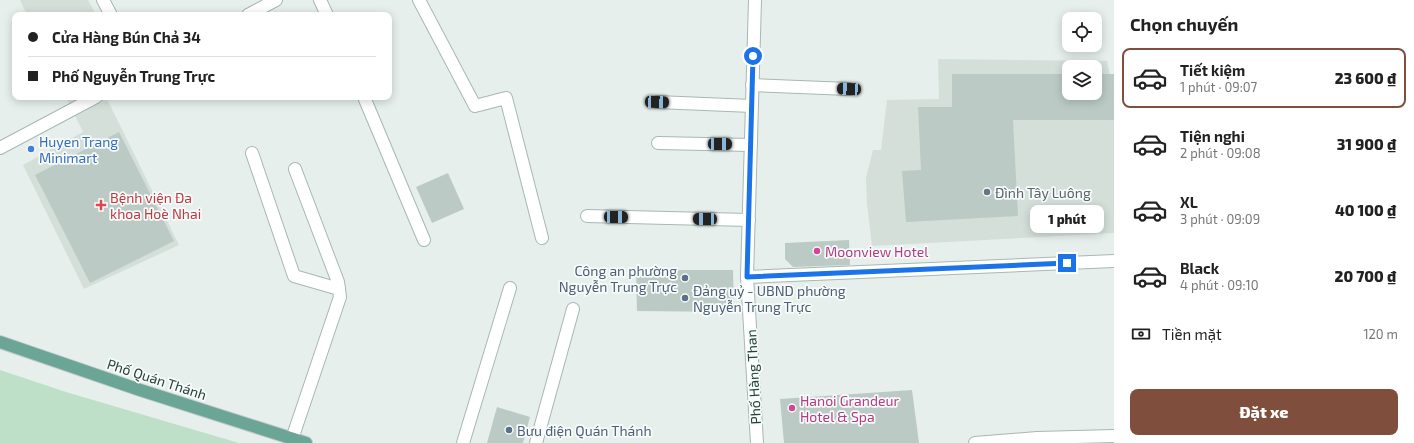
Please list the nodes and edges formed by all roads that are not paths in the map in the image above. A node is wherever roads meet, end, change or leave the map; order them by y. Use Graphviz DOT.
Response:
graph roads {
  1 [pos="104,0"];
  2 [pos="276,0"];
  3 [pos="320,0"];
  4 [pos="419,0"];
  5 [pos="755,0"];
  6 [pos="110,12"];
  7 [pos="254,12"];
  8 [pos="326,12"];
  9 [pos="752,85"];
  10 [pos="849,89"];
  11 [pos="90,100"];
  12 [pos="365,100"];
  13 [pos="657,102"];
  14 [pos="752,106"];
  15 [pos="658,143"];
  16 [pos="1,144"];
  17 [pos="751,144"];
  18 [pos="252,153"];
  19 [pos="295,169"];
  20 [pos="587,216"];
  21 [pos="749,220"];
  22 [pos="542,238"];
  23 [pos="424,240"];
  24 [pos="1114,261"];
  25 [pos="747,277"];
  26 [pos="510,288"];
  27 [pos="339,289"];
  28 [pos="573,309"];
  29 [pos="0,342"];
  30 [pos="1114,436"];
  31 [pos="292,438"];
  32 [pos="306,443"];
  33 [pos="463,443"];
  34 [pos="536,443"];
  35 [pos="757,443"];
  36 [pos="975,443"];
  1 -- 6 [label="street"];
  2 -- 7 [label="street"];
  3 -- 8 [label="street"];
  4 -- 22 [label="street"];
  5 -- 9 [label="street, Phố Hàng Than"];
  9 -- 10 [label="street"];
  9 -- 14 [label="street, Phố Hàng Than"];
  11 -- 16 [label="street"];
  12 -- 23 [label="street"];
  13 -- 14 [label="street"];
  14 -- 17 [label="street, Phố Hàng Than"];
  15 -- 17 [label="street"];
  17 -- 21 [label="street, Phố Hàng Than"];
  18 -- 27 [label="street"];
  19 -- 27 [label="street"];
  20 -- 21 [label="street"];
  21 -- 25 [label="street, Phố Hàng Than"];
  24 -- 25 [label="street"];
  25 -- 35 [label="street, Phố Hàng Than"];
  26 -- 33 [label="street"];
  27 -- 31 [label="street"];
  28 -- 34 [label="street"];
  29 -- 31 [label="main road, Phố Quán Thánh"];
  30 -- 36 [label="street"];
  31 -- 32 [label="main road, Phố Quán Thánh"];
}
